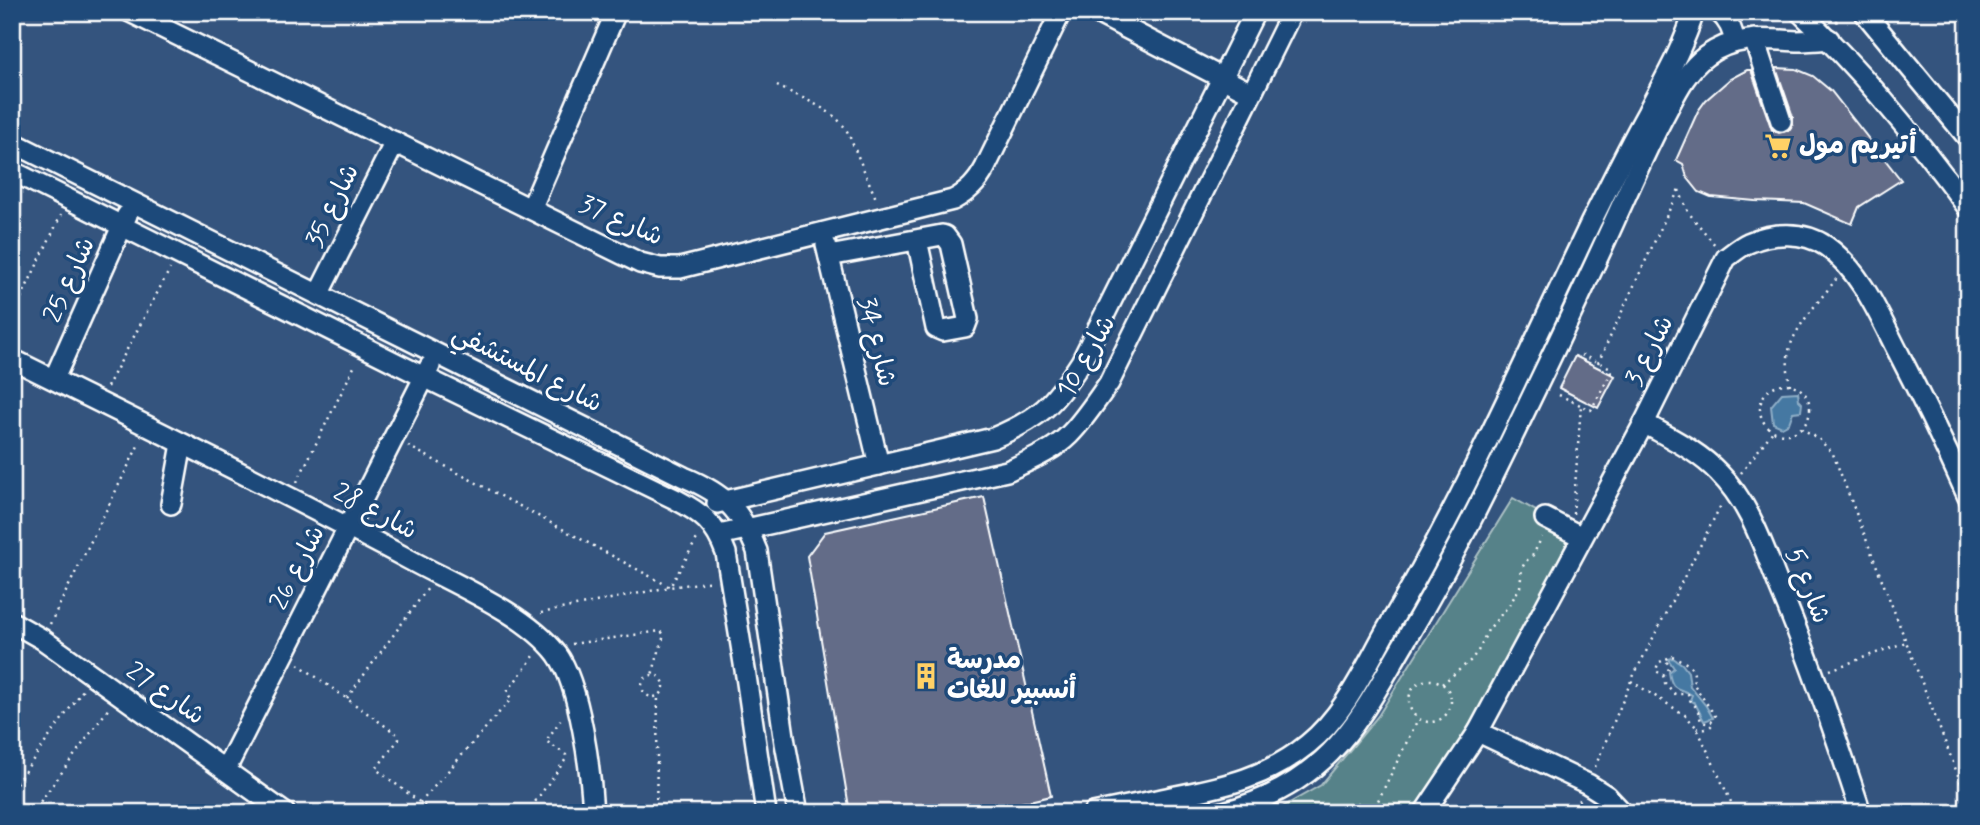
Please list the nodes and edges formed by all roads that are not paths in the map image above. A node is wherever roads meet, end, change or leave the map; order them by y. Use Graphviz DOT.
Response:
graph roads {
  1 [pos="130,12"];
  2 [pos="616,12"];
  3 [pos="1061,12"];
  4 [pos="1095,12"];
  5 [pos="1255,12"];
  6 [pos="1292,12"];
  7 [pos="1695,12"];
  8 [pos="1719,12"];
  9 [pos="1800,12"];
  10 [pos="1864,12"];
  11 [pos="1829,39"];
  12 [pos="1745,40"];
  13 [pos="1222,78"];
  14 [pos="1251,93"];
  15 [pos="1656,114"];
  16 [pos="1781,121"];
  17 [pos="1968,138"];
  18 [pos="12,142"];
  19 [pos="394,142"];
  20 [pos="12,171"];
  21 [pos="133,201"];
  22 [pos="1968,208"];
  23 [pos="531,209"];
  24 [pos="122,226"];
  25 [pos="823,233"];
  26 [pos="917,240"];
  27 [pos="829,256"];
  28 [pos="319,293"];
  29 [pos="436,352"];
  30 [pos="12,359"];
  31 [pos="424,377"];
  32 [pos="54,379"];
  33 [pos="1644,423"];
  34 [pos="182,444"];
  35 [pos="911,457"];
  36 [pos="1478,462"];
  37 [pos="869,467"];
  38 [pos="1496,471"];
  39 [pos="919,491"];
  40 [pos="1968,497"];
  41 [pos="726,500"];
  42 [pos="869,502"];
  43 [pos="171,504"];
  44 [pos="1547,519"];
  45 [pos="707,521"];
  46 [pos="348,527"];
  47 [pos="748,529"];
  48 [pos="1577,534"];
  49 [pos="12,622"];
  50 [pos="1478,732"];
  51 [pos="226,769"];
  52 [pos="285,813"];
  53 [pos="593,813"];
  54 [pos="766,813"];
  55 [pos="798,813"];
  56 [pos="1093,813"];
  57 [pos="1220,813"];
  58 [pos="1423,813"];
  59 [pos="1623,813"];
  60 [pos="1861,813"];
  1 -- 19 [label="street, شارع 37"];
  2 -- 23 [label="street"];
  3 -- 25 [label="street, شارع 37"];
  4 -- 13 [label="street"];
  5 -- 13 [label="street, شارع 10"];
  6 -- 14 [label="street, شارع 10"];
  7 -- 15 [label="street"];
  8 -- 12 [label="street"];
  9 -- 11 [label="street"];
  10 -- 17 [label="street"];
  11 -- 12 [label="street"];
  11 -- 22 [label="street"];
  12 -- 15 [label="street"];
  12 -- 16 [label="street"];
  13 -- 14 [label="street"];
  13 -- 35 [label="street, شارع 10"];
  14 -- 39 [label="street, شارع 10"];
  15 -- 36 [label="street"];
  15 -- 38 [label="street"];
  18 -- 21 [label="street, شارع المستشفي"];
  19 -- 23 [label="street, شارع 37"];
  19 -- 28 [label="street, شارع 35"];
  20 -- 24 [label="street, شارع المستشفي"];
  21 -- 24 [label="street, شارع 25"];
  21 -- 28 [label="street, شارع المستشفي"];
  23 -- 25 [label="street, شارع 37"];
  24 -- 31 [label="street, شارع المستشفي"];
  24 -- 32 [label="street, شارع 25"];
  25 -- 27 [label="street, شارع 34"];
  26 -- 26 [label="street"];
  26 -- 27 [label="street"];
  27 -- 37 [label="street, شارع 34"];
  28 -- 29 [label="street, شارع المستشفي"];
  29 -- 31 [label="street, شارع 26"];
  29 -- 41 [label="street, شارع المستشفي"];
  30 -- 32 [label="street, شارع 28"];
  31 -- 45 [label="street, شارع المستشفي"];
  31 -- 46 [label="street, شارع 26"];
  32 -- 34 [label="street, شارع 28"];
  33 -- 40 [label="street, شارع 3"];
  33 -- 48 [label="street, شارع 3"];
  33 -- 60 [label="street, شارع 5"];
  34 -- 43 [label="street"];
  34 -- 46 [label="street, شارع 28"];
  35 -- 37 [label="street, شارع 10"];
  35 -- 39 [label="street"];
  36 -- 38 [label="street"];
  36 -- 56 [label="street"];
  37 -- 41 [label="street, شارع 10"];
  37 -- 42 [label="street, شارع 34"];
  38 -- 57 [label="street"];
  39 -- 42 [label="street, شارع 10"];
  41 -- 45 [label="street, شارع 10"];
  41 -- 47 [label="street, شارع المستشفي"];
  42 -- 47 [label="street, شارع 10"];
  44 -- 48 [label="street"];
  45 -- 47 [label="street, شارع 10"];
  45 -- 54 [label="street"];
  46 -- 51 [label="street, شارع 26"];
  46 -- 53 [label="street, شارع 28"];
  47 -- 55 [label="street, شارع المستشفي"];
  48 -- 50 [label="street, شارع 3"];
  49 -- 51 [label="street, شارع 27"];
  50 -- 58 [label="street, شارع 3"];
  50 -- 59 [label="street"];
  51 -- 52 [label="street, شارع 27"];
}
